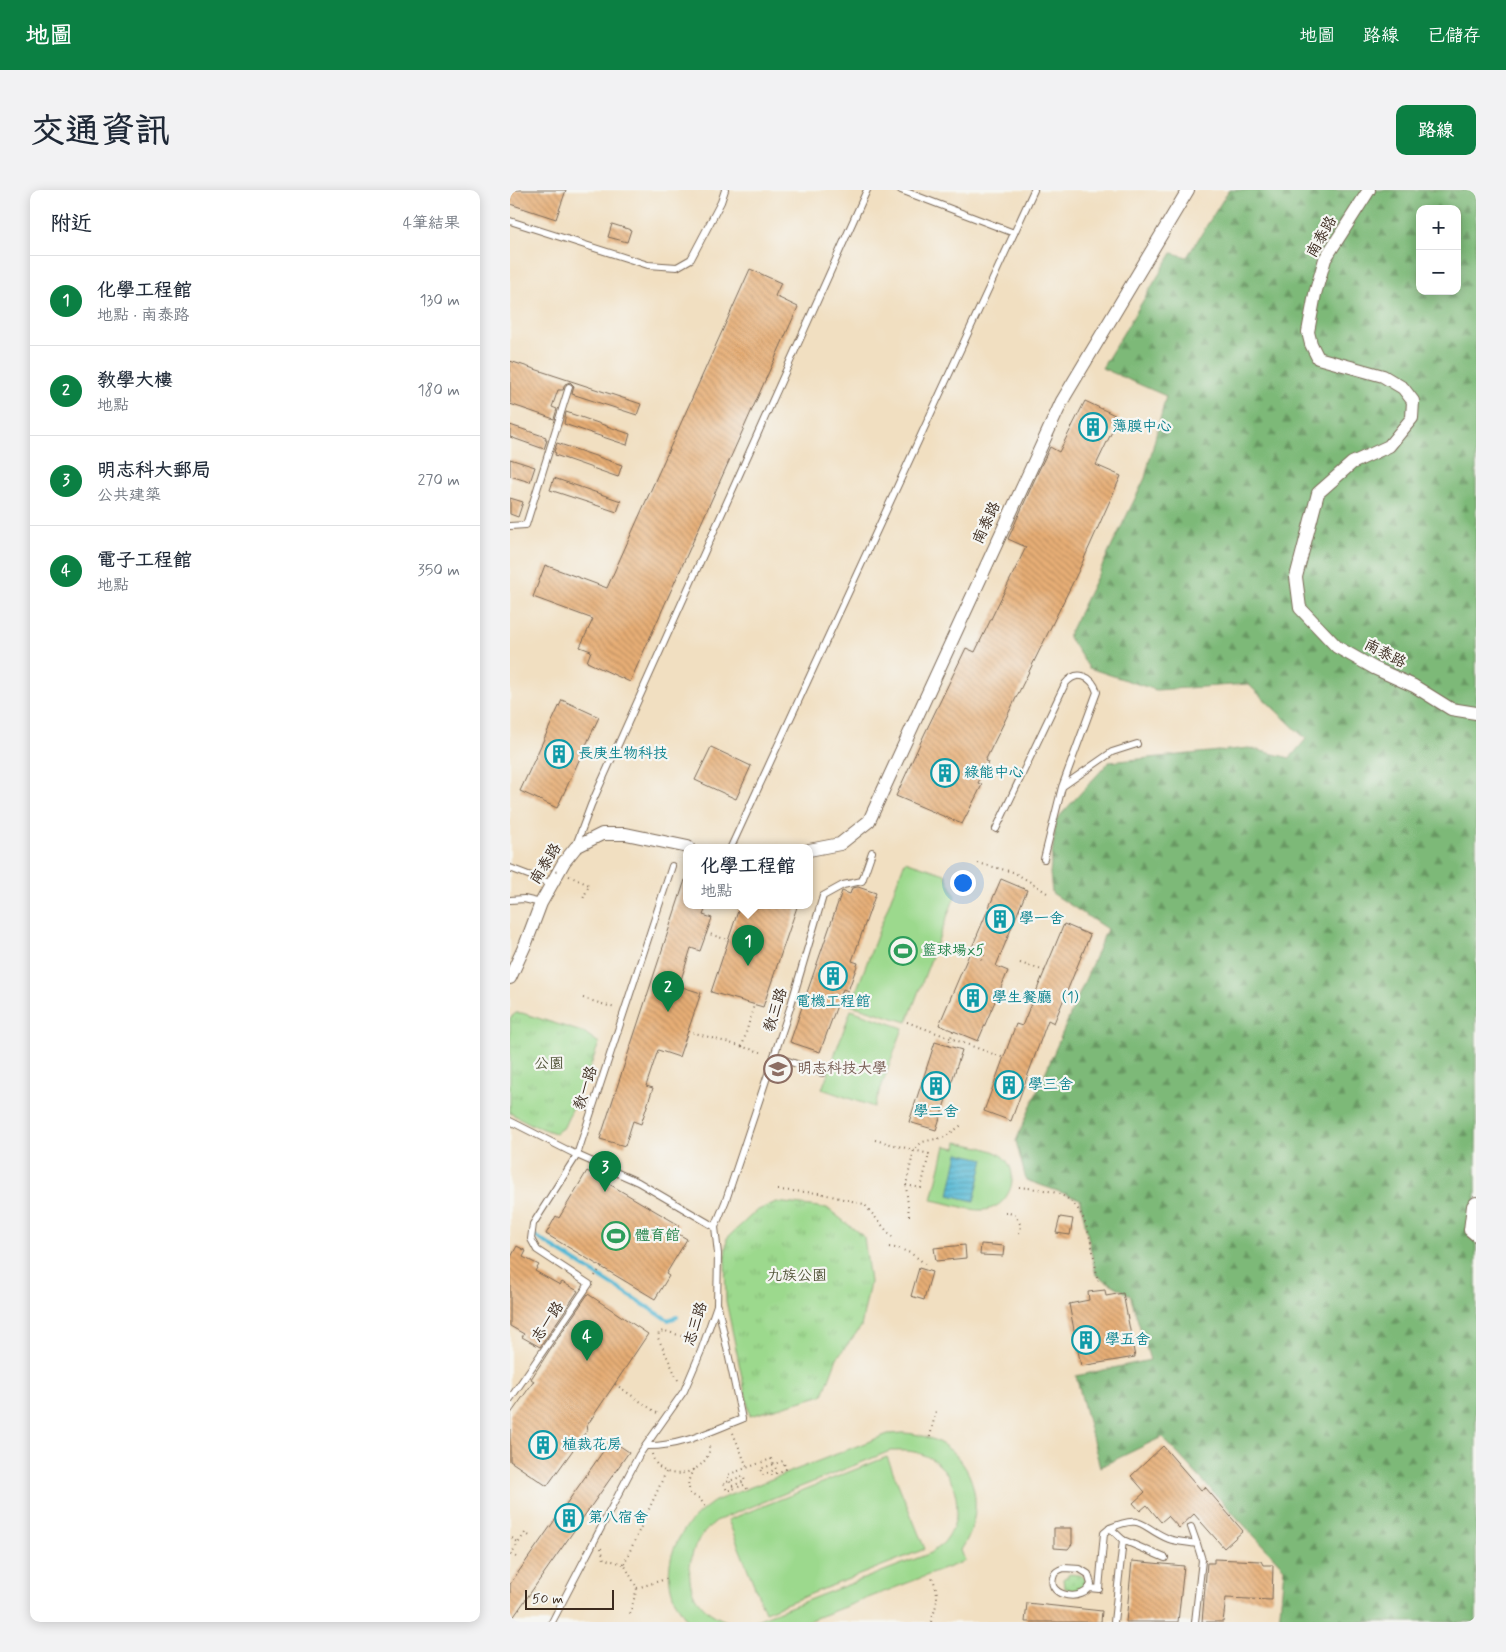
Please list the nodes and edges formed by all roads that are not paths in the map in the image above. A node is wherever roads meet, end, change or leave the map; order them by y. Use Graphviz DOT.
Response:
graph roads {
  1 [pos="725,190"];
  2 [pos="867,190"];
  3 [pos="901,190"];
  4 [pos="1034,190"];
  5 [pos="1188,190"];
  6 [pos="1369,190"];
  7 [pos="510,222"];
  8 [pos="1014,233"];
  9 [pos="569,387"];
  10 [pos="510,526"];
  11 [pos="1476,713"];
  12 [pos="1137,744"];
  13 [pos="1062,787"];
  14 [pos="996,829"];
  15 [pos="732,844"];
  16 [pos="576,846"];
  17 [pos="683,846"];
  18 [pos="813,849"];
  19 [pos="872,852"];
  20 [pos="1044,859"];
  21 [pos="672,866"];
  22 [pos="510,868"];
  23 [pos="552,884"];
  24 [pos="510,900"];
  25 [pos="541,903"];
  26 [pos="510,978"];
  27 [pos="774,1056"];
  28 [pos="822,1073"];
  29 [pos="510,1121"];
  30 [pos="578,1155"];
  31 [pos="1476,1203"];
  32 [pos="715,1227"];
  33 [pos="1476,1235"];
  34 [pos="589,1284"];
  35 [pos="717,1305"];
  36 [pos="510,1399"];
  37 [pos="648,1446"];
  38 [pos="1191,1527"];
  39 [pos="1110,1528"];
  40 [pos="1123,1540"];
  41 [pos="1197,1544"];
  42 [pos="1165,1558"];
  43 [pos="1089,1588"];
  44 [pos="552,1622"];
  45 [pos="1114,1622"];
  46 [pos="1196,1622"];
  1 -- 7 [label="lane"];
  2 -- 16 [label="lane"];
  3 -- 8 [label="lane"];
  4 -- 8 [label="lane"];
  5 -- 18 [label="street, 南泰路"];
  6 -- 11 [label="street, 南泰路"];
  8 -- 15 [label="lane"];
  9 -- 10 [label="lane"];
  12 -- 13 [label="lane"];
  13 -- 14 [label="lane"];
  13 -- 20 [label="lane"];
  16 -- 17 [label="street, 南泰路"];
  16 -- 23 [label="street, 南泰路"];
  19 -- 27 [label="lane, 教三路"];
  21 -- 30 [label="lane, 教一路"];
  22 -- 23 [label="lane"];
  23 -- 25 [label="street, 南泰路"];
  24 -- 25 [label="lane"];
  25 -- 26 [label="street, 南泰路"];
  27 -- 28 [label="lane"];
  27 -- 32 [label="lane, 教三路"];
  29 -- 30 [label="lane"];
  30 -- 32 [label="lane"];
  30 -- 34 [label="lane, 教一路"];
  31 -- 33 [label="street"];
  32 -- 35 [label="lane, 志三路"];
  34 -- 36 [label="lane, 志一路"];
  35 -- 37 [label="lane, 志三路"];
  35 -- 37 [label="lane"];
  37 -- 44 [label="lane, 志三路"];
  38 -- 41 [label="lane"];
  39 -- 40 [label="lane"];
  39 -- 41 [label="lane"];
  39 -- 43 [label="lane"];
  40 -- 42 [label="lane"];
  40 -- 45 [label="lane"];
  41 -- 46 [label="lane"];
  43 -- 43 [label="lane"];
}
